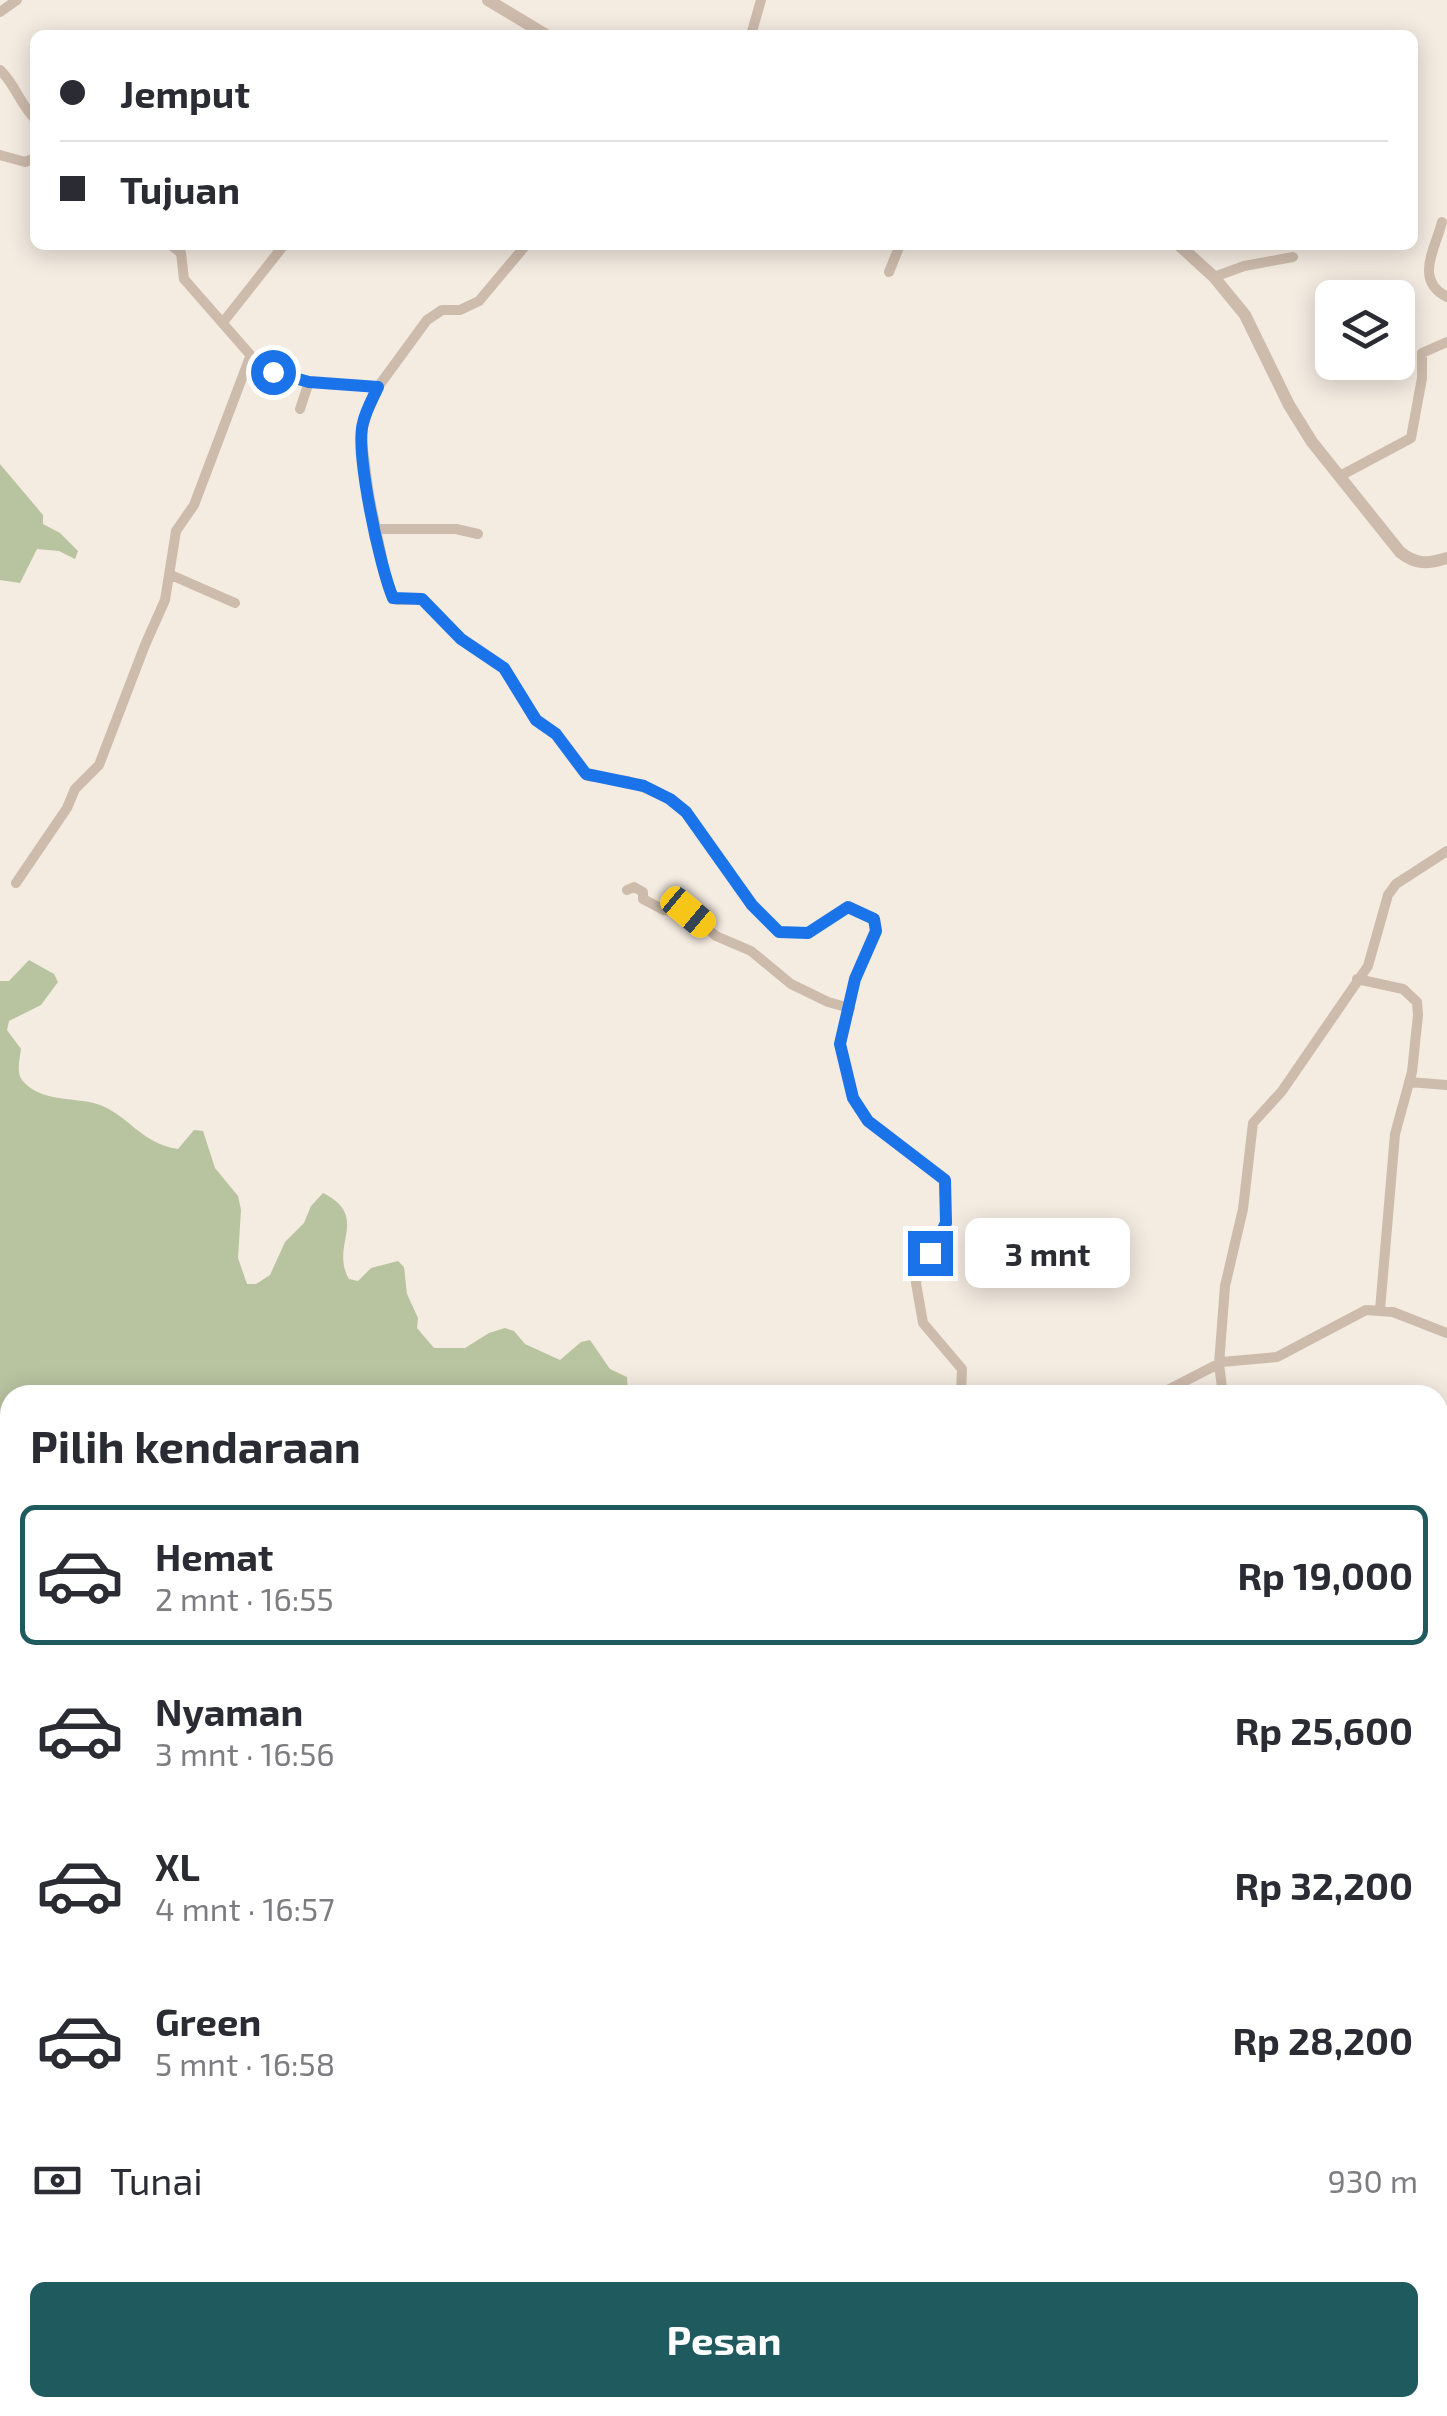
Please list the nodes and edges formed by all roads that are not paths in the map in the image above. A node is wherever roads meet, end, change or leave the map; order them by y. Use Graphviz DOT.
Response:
graph roads {
  1 [pos="17,0"];
  2 [pos="488,0"];
  3 [pos="762,0"];
  4 [pos="0,12"];
  5 [pos="538,30"];
  6 [pos="753,30"];
  7 [pos="0,70"];
  8 [pos="30,114"];
  9 [pos="0,155"];
  10 [pos="30,160"];
  11 [pos="1442,222"];
  12 [pos="177,250"];
  13 [pos="280,250"];
  14 [pos="522,250"];
  15 [pos="898,250"];
  16 [pos="1185,250"];
  17 [pos="1293,257"];
  18 [pos="889,272"];
  19 [pos="1214,277"];
  20 [pos="1447,297"];
  21 [pos="224,321"];
  22 [pos="1447,342"];
  23 [pos="250,357"];
  24 [pos="309,382"];
  25 [pos="378,387"];
  26 [pos="300,409"];
  27 [pos="1340,476"];
  28 [pos="375,529"];
  29 [pos="478,534"];
  30 [pos="1447,558"];
  31 [pos="172,574"];
  32 [pos="236,603"];
  33 [pos="1447,851"];
  34 [pos="16,884"];
  35 [pos="628,890"];
  36 [pos="1357,979"];
  37 [pos="850,1008"];
  38 [pos="1410,1082"];
  39 [pos="1447,1085"];
  40 [pos="1380,1310"];
  41 [pos="1447,1333"];
  42 [pos="1219,1364"];
  43 [pos="961,1385"];
  44 [pos="1178,1385"];
  45 [pos="1221,1385"];
  1 -- 4 [label="street"];
  2 -- 5 [label="street"];
  3 -- 6 [label="street"];
  7 -- 8 [label="street"];
  9 -- 10 [label="street"];
  11 -- 20 [label="street"];
  12 -- 21 [label="street"];
  13 -- 21 [label="street"];
  14 -- 25 [label="street"];
  15 -- 18 [label="street"];
  16 -- 19 [label="street"];
  17 -- 19 [label="street"];
  19 -- 27 [label="street"];
  21 -- 23 [label="street"];
  22 -- 27 [label="street"];
  23 -- 24 [label="street"];
  23 -- 31 [label="street"];
  24 -- 25 [label="street"];
  24 -- 26 [label="street"];
  25 -- 28 [label="street"];
  27 -- 30 [label="street"];
  28 -- 29 [label="street"];
  28 -- 37 [label="street"];
  31 -- 32 [label="street"];
  31 -- 34 [label="street"];
  33 -- 36 [label="street"];
  35 -- 37 [label="street"];
  36 -- 38 [label="street"];
  36 -- 42 [label="street"];
  37 -- 43 [label="street"];
  38 -- 39 [label="street"];
  38 -- 40 [label="street"];
  40 -- 41 [label="street"];
  40 -- 42 [label="street"];
  42 -- 44 [label="street"];
  42 -- 45 [label="street"];
}
